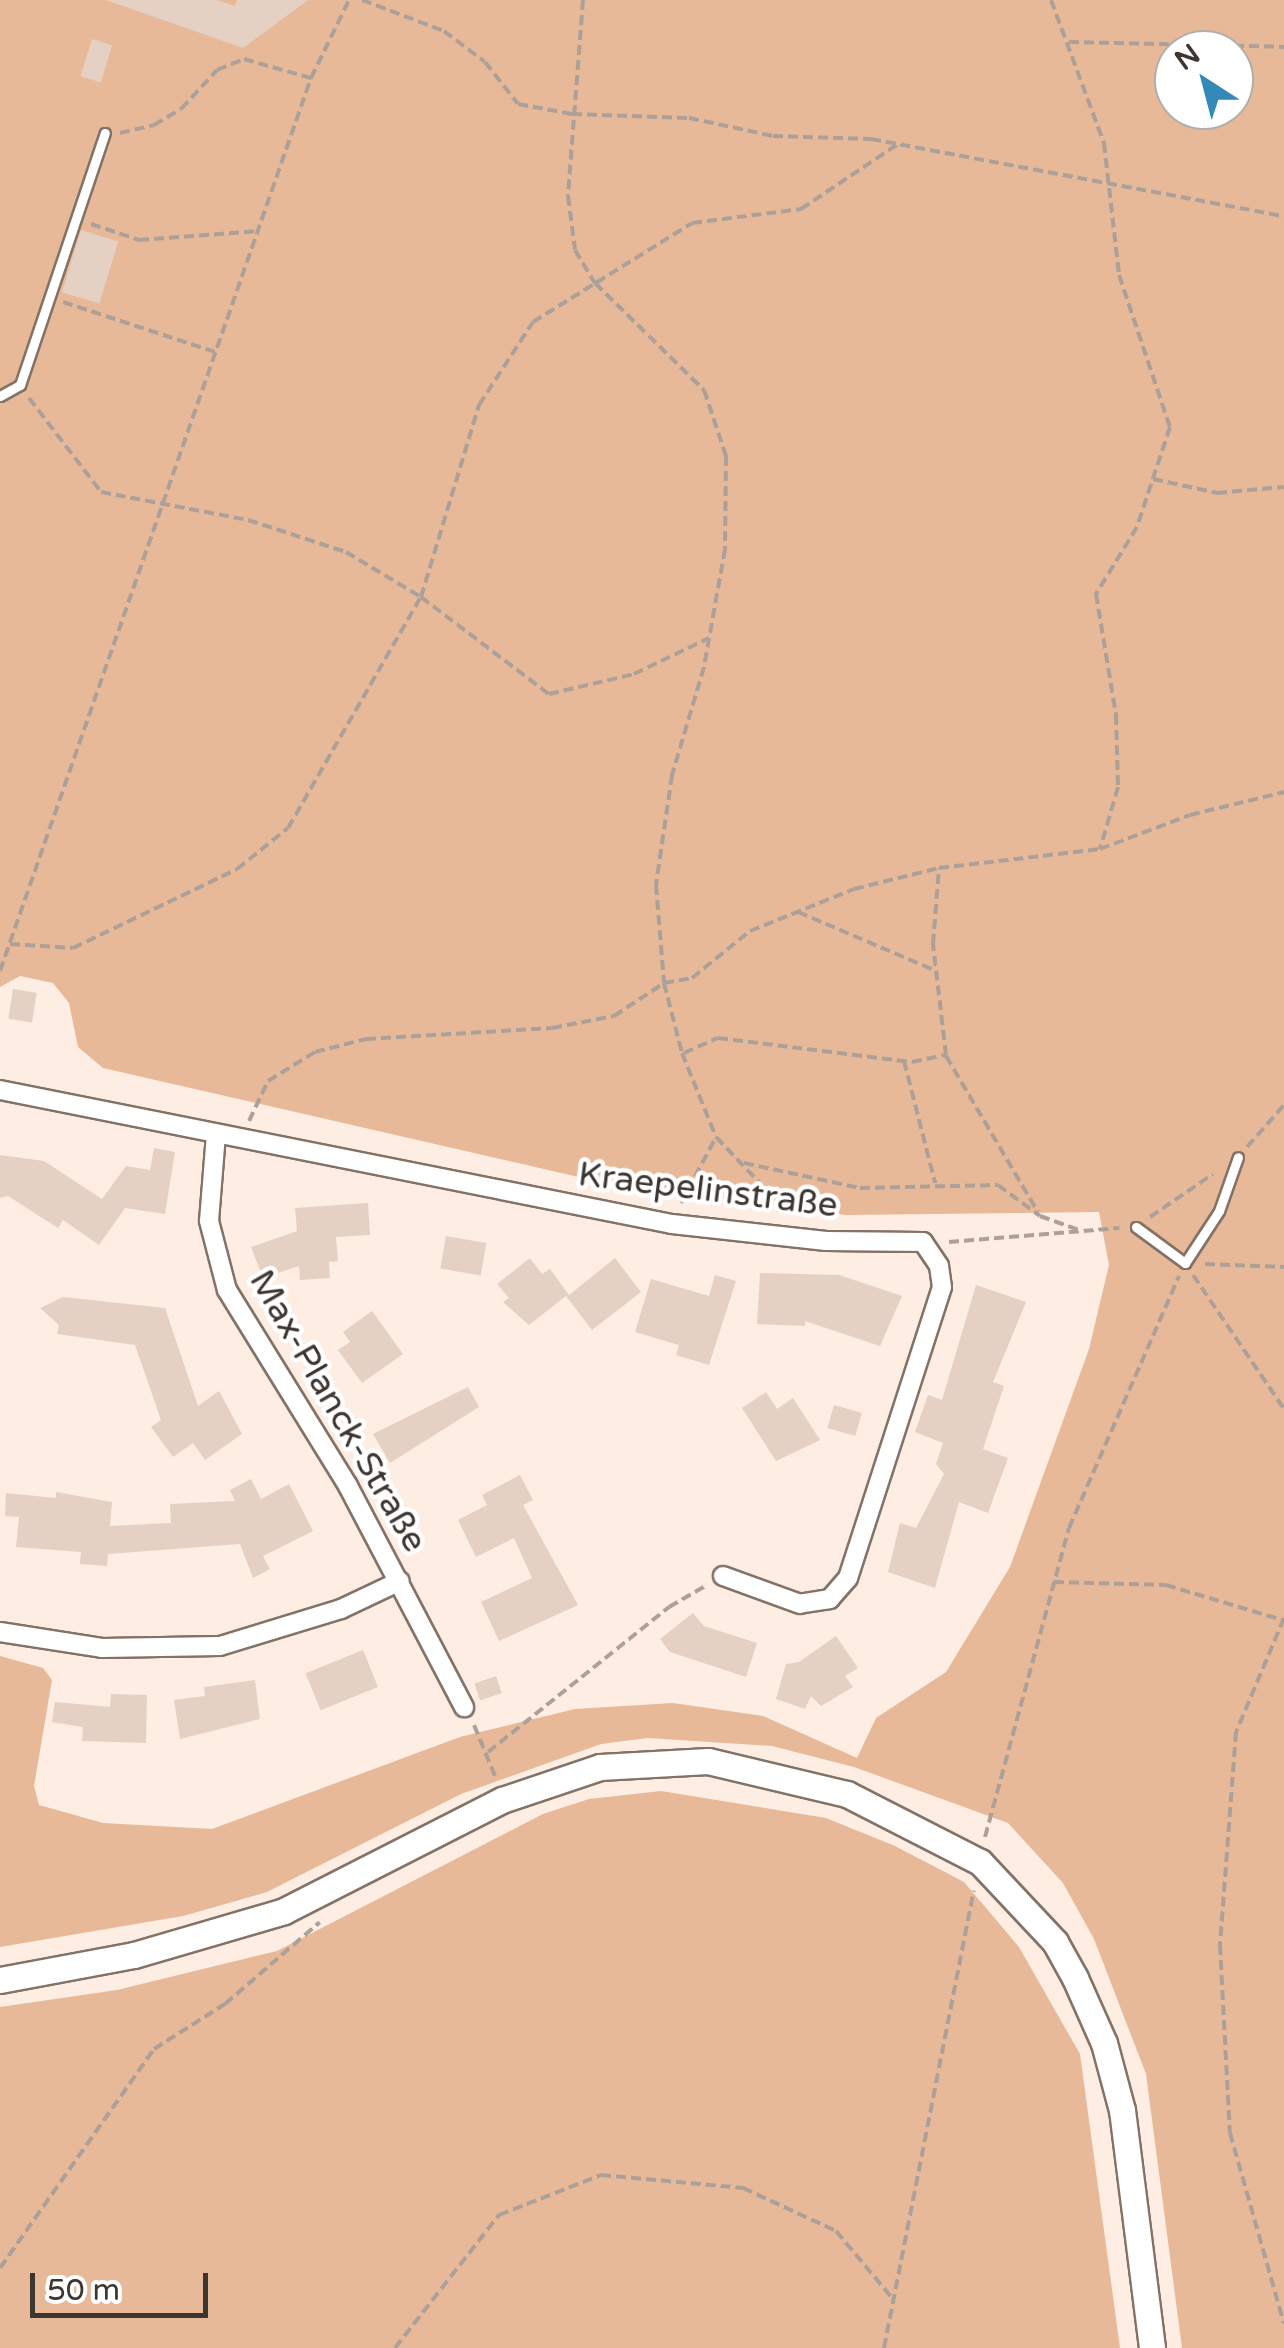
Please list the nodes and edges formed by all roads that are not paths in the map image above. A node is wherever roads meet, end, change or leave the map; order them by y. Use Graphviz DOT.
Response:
graph roads {
  1 [pos="105,133"];
  2 [pos="0,396"];
  3 [pos="0,1090"];
  4 [pos="216,1134"];
  5 [pos="1238,1158"];
  6 [pos="1136,1227"];
  7 [pos="722,1576"];
  8 [pos="400,1581"];
  9 [pos="0,1632"];
  10 [pos="464,1707"];
  11 [pos="0,1980"];
  12 [pos="1152,2348"];
  1 -- 2 [label="lane"];
  3 -- 4 [label="street, Kraepelinstraße"];
  4 -- 7 [label="street, Kraepelinstraße"];
  4 -- 8 [label="street, Max-Planck-Straße"];
  5 -- 6 [label="lane"];
  8 -- 9 [label="street"];
  8 -- 10 [label="street, Max-Planck-Straße"];
  11 -- 12 [label="street"];
}
